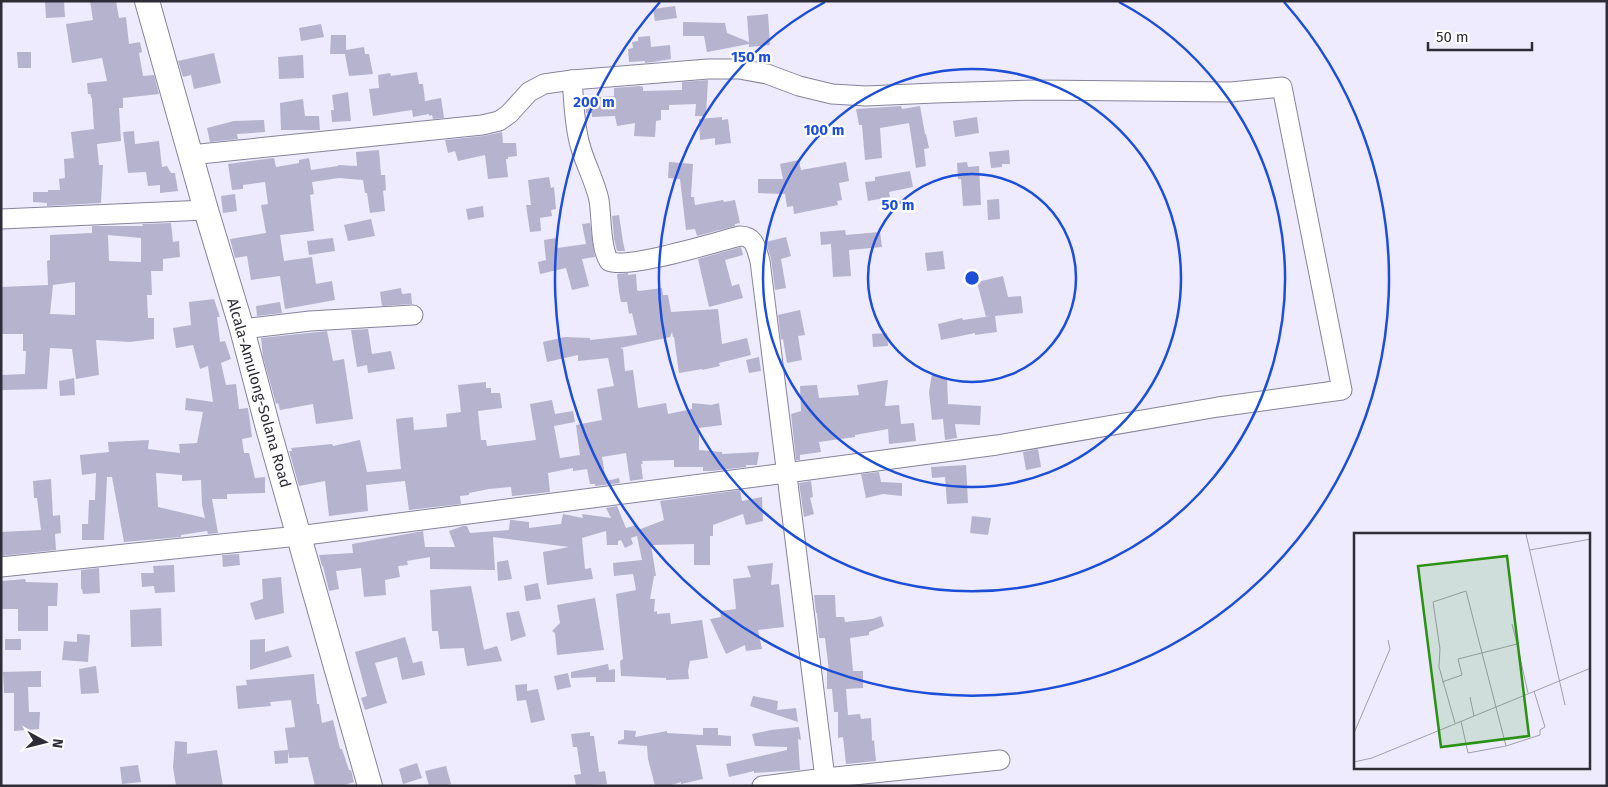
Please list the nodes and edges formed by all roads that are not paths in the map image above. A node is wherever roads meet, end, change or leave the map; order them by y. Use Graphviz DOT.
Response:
graph roads {
  1 [pos="147,1"];
  2 [pos="572,80"];
  3 [pos="190,155"];
  4 [pos="206,210"];
  5 [pos="1,219"];
  6 [pos="413,315"];
  7 [pos="242,329"];
  8 [pos="786,473"];
  9 [pos="298,536"];
  10 [pos="1,567"];
  11 [pos="1000,760"];
  12 [pos="825,778"];
  13 [pos="370,786"];
  14 [pos="762,786"];
  1 -- 3 [label="main road, Alcala-Amulong-Solana Road"];
  2 -- 3 [label="street"];
  2 -- 8 [label="street"];
  2 -- 8 [label="street"];
  3 -- 4 [label="main road, Alcala-Amulong-Solana Road"];
  4 -- 5 [label="street"];
  4 -- 7 [label="main road, Alcala-Amulong-Solana Road"];
  6 -- 7 [label="street"];
  7 -- 9 [label="main road, Alcala-Amulong-Solana Road"];
  8 -- 9 [label="street"];
  8 -- 12 [label="street"];
  9 -- 10 [label="street"];
  9 -- 13 [label="main road, Alcala-Amulong-Solana Road"];
  11 -- 12 [label="street"];
  12 -- 14 [label="street"];
}
